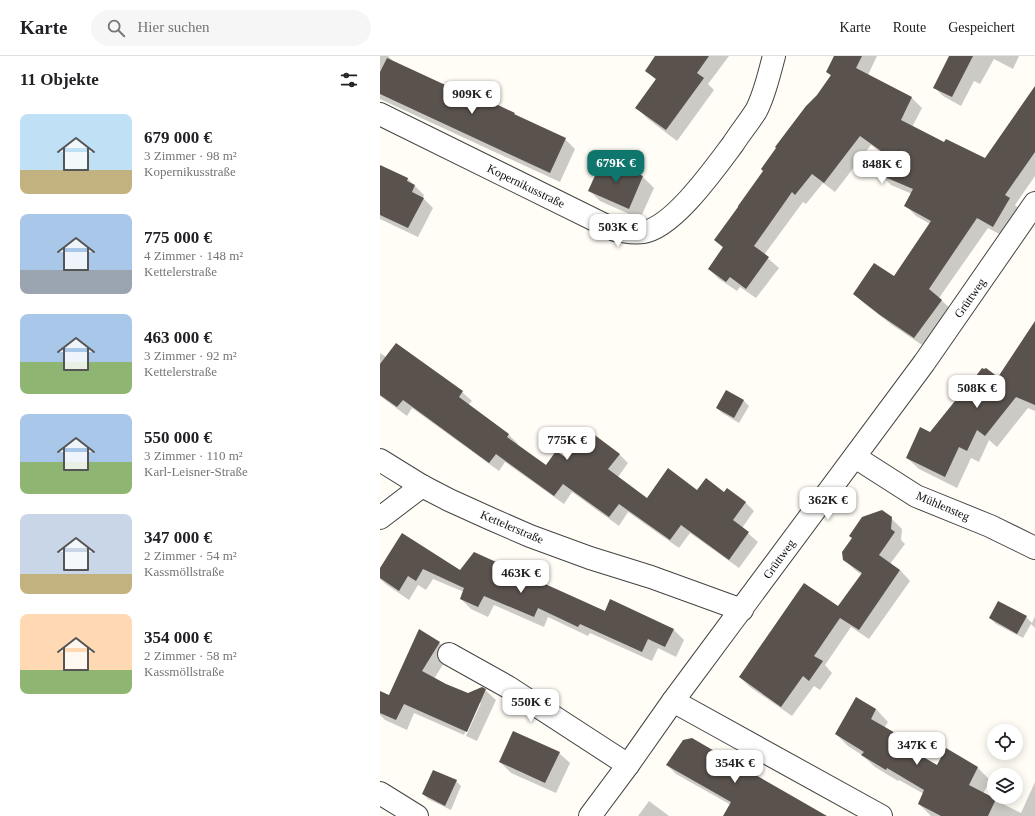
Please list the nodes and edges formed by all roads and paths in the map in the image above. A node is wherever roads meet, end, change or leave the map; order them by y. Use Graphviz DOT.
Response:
graph roads {
  1 [pos="774,56"];
  2 [pos="380,114"];
  3 [pos="1035,203"];
  4 [pos="855,457"];
  5 [pos="380,460"];
  6 [pos="422,486"];
  7 [pos="380,518"];
  8 [pos="1035,548"];
  9 [pos="742,610"];
  10 [pos="449,654"];
  11 [pos="673,701"];
  12 [pos="628,765"];
  13 [pos="380,793"];
  14 [pos="417,816"];
  15 [pos="590,816"];
  16 [pos="881,816"];
  1 -- 2 [label="street, Kopernikusstraße"];
  3 -- 4 [label="street, Grüttweg"];
  4 -- 8 [label="street, Mühlensteg"];
  4 -- 9 [label="street, Grüttweg"];
  5 -- 6 [label="street, Kettelerstraße"];
  6 -- 7 [label="street"];
  6 -- 9 [label="street, Kettelerstraße"];
  9 -- 11 [label="street, Grüttweg"];
  10 -- 12 [label="street"];
  11 -- 12 [label="street, Grüttweg"];
  11 -- 16 [label="street"];
  12 -- 15 [label="street, Grüttweg"];
  13 -- 14 [label="street"];
}
